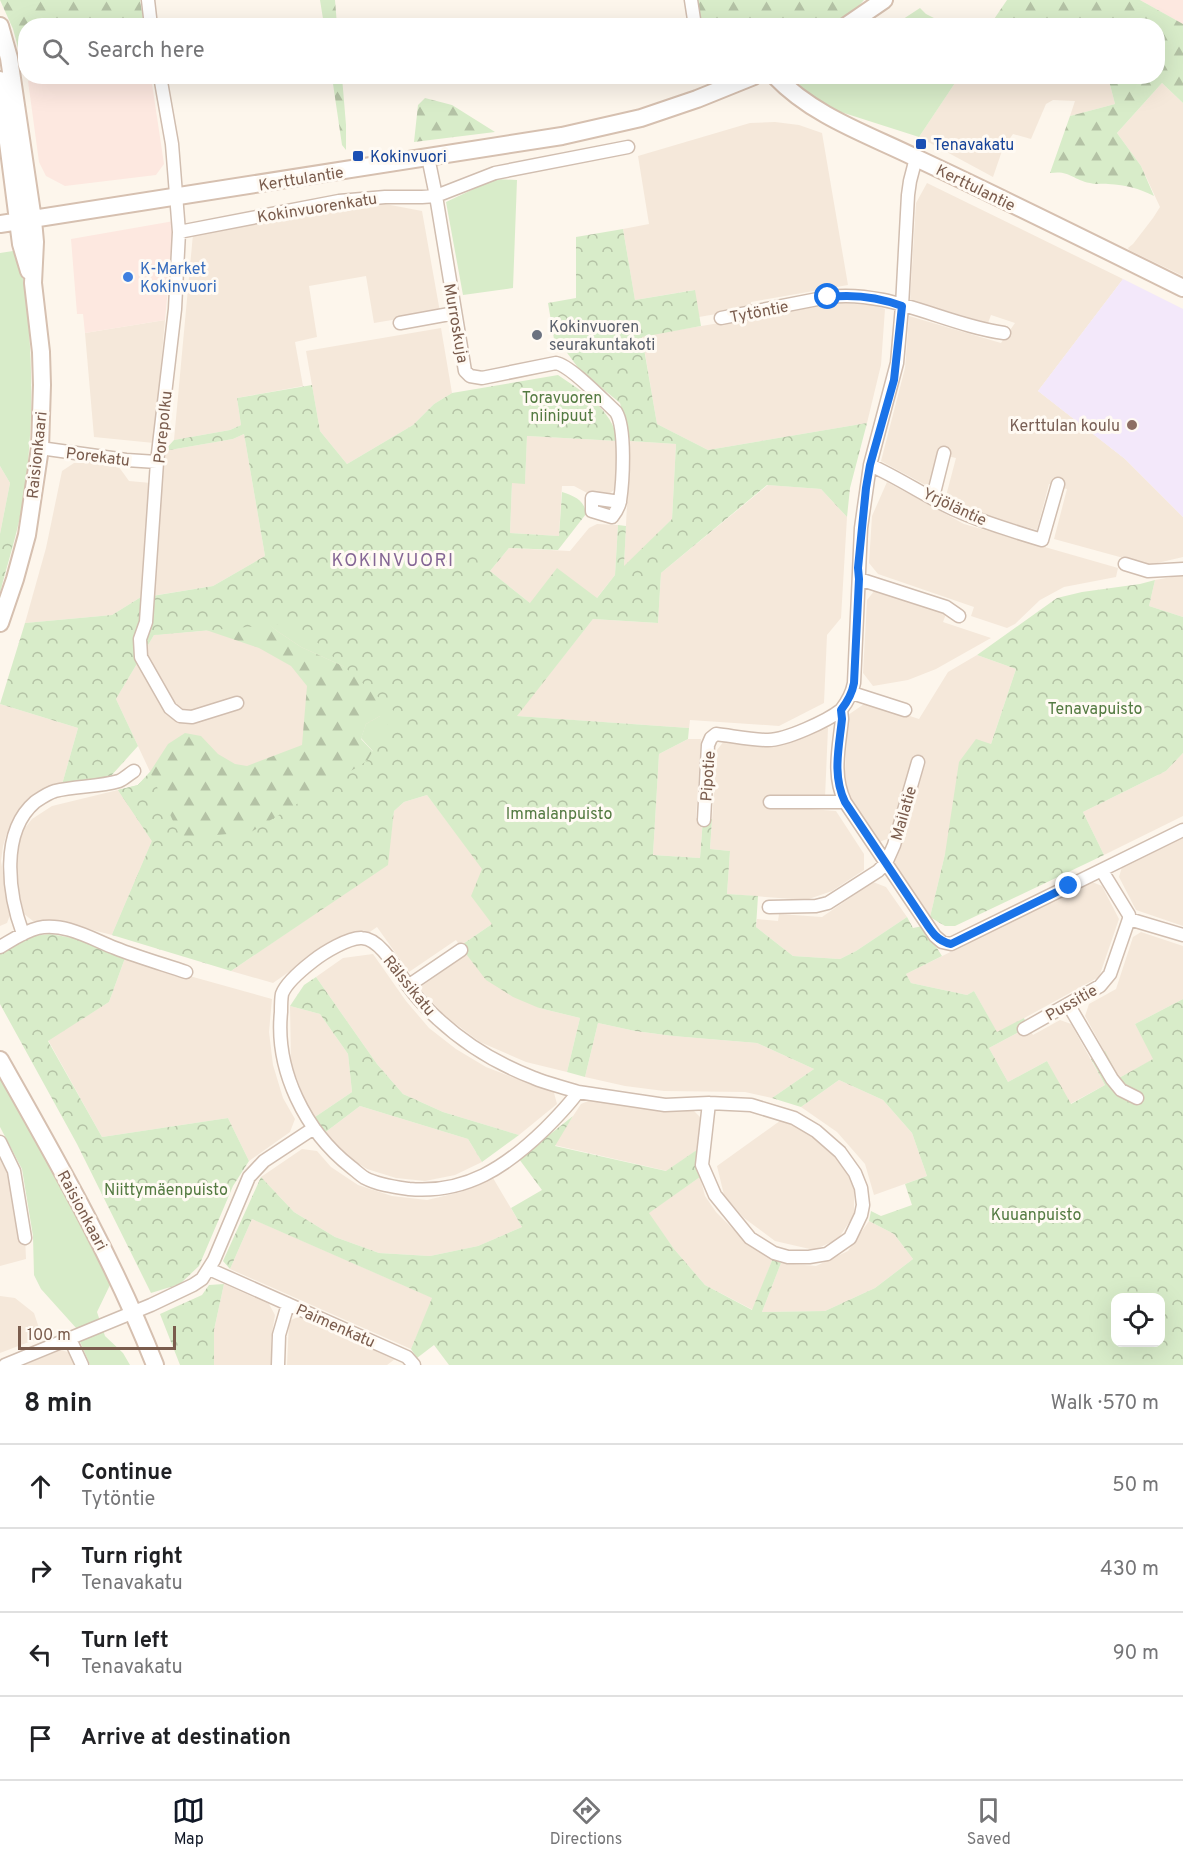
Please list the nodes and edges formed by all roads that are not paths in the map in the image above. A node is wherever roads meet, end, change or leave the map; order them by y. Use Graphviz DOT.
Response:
graph roads {
  1 [pos="148,0"];
  2 [pos="691,0"];
  3 [pos="884,0"];
  4 [pos="150,18"];
  5 [pos="694,18"];
  6 [pos="858,18"];
  7 [pos="0,26"];
  8 [pos="0,80"];
  9 [pos="161,84"];
  10 [pos="717,84"];
  11 [pos="783,84"];
  12 [pos="628,147"];
  13 [pos="428,157"];
  14 [pos="916,158"];
  15 [pos="436,196"];
  16 [pos="177,198"];
  17 [pos="25,221"];
  18 [pos="0,224"];
  19 [pos="179,232"];
  20 [pos="1183,288"];
  21 [pos="902,306"];
  22 [pos="454,314"];
  23 [pos="721,318"];
  24 [pos="400,323"];
  25 [pos="1004,333"];
  26 [pos="39,448"];
  27 [pos="944,453"];
  28 [pos="158,462"];
  29 [pos="870,465"];
  30 [pos="1058,483"];
  31 [pos="933,497"];
  32 [pos="620,502"];
  33 [pos="1125,564"];
  34 [pos="1183,569"];
  35 [pos="859,579"];
  36 [pos="959,616"];
  37 [pos="0,623"];
  38 [pos="852,693"];
  39 [pos="237,703"];
  40 [pos="841,710"];
  41 [pos="905,710"];
  42 [pos="918,762"];
  43 [pos="134,771"];
  44 [pos="770,802"];
  45 [pos="845,802"];
  46 [pos="704,820"];
  47 [pos="1183,830"];
  48 [pos="886,863"];
  49 [pos="1102,871"];
  50 [pos="769,908"];
  51 [pos="1129,919"];
  52 [pos="23,934"];
  53 [pos="1183,935"];
  54 [pos="0,946"];
  55 [pos="461,950"];
  56 [pos="186,972"];
  57 [pos="408,986"];
  58 [pos="1068,1004"];
  59 [pos="1024,1029"];
  60 [pos="0,1060"];
  61 [pos="578,1092"];
  62 [pos="1137,1098"];
  63 [pos="709,1102"];
  64 [pos="314,1128"];
  65 [pos="0,1142"];
  66 [pos="25,1238"];
  67 [pos="209,1269"];
  68 [pos="288,1304"];
  69 [pos="133,1312"];
  70 [pos="70,1339"];
  71 [pos="5,1365"];
  72 [pos="82,1365"];
  73 [pos="155,1365"];
  74 [pos="278,1365"];
  75 [pos="414,1365"];
  1 -- 4 [label="street"];
  2 -- 5 [label="street"];
  3 -- 6 [label="main road"];
  7 -- 17 [label="main road, Raisionkaari"];
  8 -- 17 [label="main road, Raisionkaari"];
  9 -- 16 [label="street"];
  10 -- 13 [label="main road, Kerttulantie"];
  11 -- 14 [label="main road, Kerttulantie"];
  12 -- 15 [label="street, Kokinvuorenkatu"];
  13 -- 15 [label="street, Murroskuja"];
  13 -- 16 [label="main road, Kerttulantie"];
  14 -- 20 [label="main road, Kerttulantie"];
  14 -- 21 [label="street"];
  15 -- 19 [label="street, Kokinvuorenkatu"];
  15 -- 22 [label="street, Murroskuja"];
  16 -- 17 [label="main road, Kerttulantie"];
  16 -- 19 [label="street"];
  17 -- 18 [label="main road, Kerttulantie"];
  17 -- 26 [label="main road, Raisionkaari"];
  19 -- 28 [label="street, Porepolku"];
  21 -- 23 [label="street, Tytöntie"];
  21 -- 25 [label="street, Tytöntie"];
  21 -- 29 [label="street"];
  22 -- 24 [label="street"];
  22 -- 32 [label="street, Murroskuja"];
  26 -- 28 [label="street, Porekatu"];
  26 -- 37 [label="main road, Raisionkaari"];
  27 -- 31 [label="street"];
  28 -- 39 [label="street, Porepolku"];
  29 -- 31 [label="street, Yrjöläntie"];
  29 -- 35 [label="street"];
  30 -- 31 [label="street, Yrjöläntie"];
  33 -- 34 [label="street"];
  35 -- 36 [label="street"];
  35 -- 38 [label="street"];
  38 -- 40 [label="street"];
  38 -- 41 [label="street"];
  40 -- 45 [label="street"];
  40 -- 46 [label="street, Pipotie"];
  42 -- 48 [label="street, Mailatie"];
  43 -- 52 [label="street"];
  44 -- 45 [label="street"];
  45 -- 48 [label="street"];
  47 -- 49 [label="street"];
  48 -- 49 [label="street"];
  48 -- 50 [label="street"];
  49 -- 51 [label="street"];
  51 -- 53 [label="street"];
  51 -- 58 [label="street, Pussitie"];
  52 -- 54 [label="street"];
  52 -- 56 [label="street"];
  55 -- 57 [label="street"];
  57 -- 61 [label="street, Rälssikatu"];
  57 -- 64 [label="street, Rälssikatu"];
  58 -- 59 [label="street, Pussitie"];
  58 -- 62 [label="street"];
  60 -- 69 [label="main road, Raisionkaari"];
  61 -- 63 [label="street, Rälssikatu"];
  61 -- 64 [label="street, Rälssikatu"];
  63 -- 63 [label="street"];
  64 -- 67 [label="street"];
  65 -- 66 [label="street"];
  67 -- 68 [label="street, Paimenkatu"];
  67 -- 69 [label="street"];
  68 -- 74 [label="street, Paimenkatu"];
  68 -- 75 [label="street, Paimenkatu"];
  69 -- 70 [label="street"];
  69 -- 73 [label="main road, Raisionkaari"];
  70 -- 71 [label="street"];
  70 -- 72 [label="street"];
}
